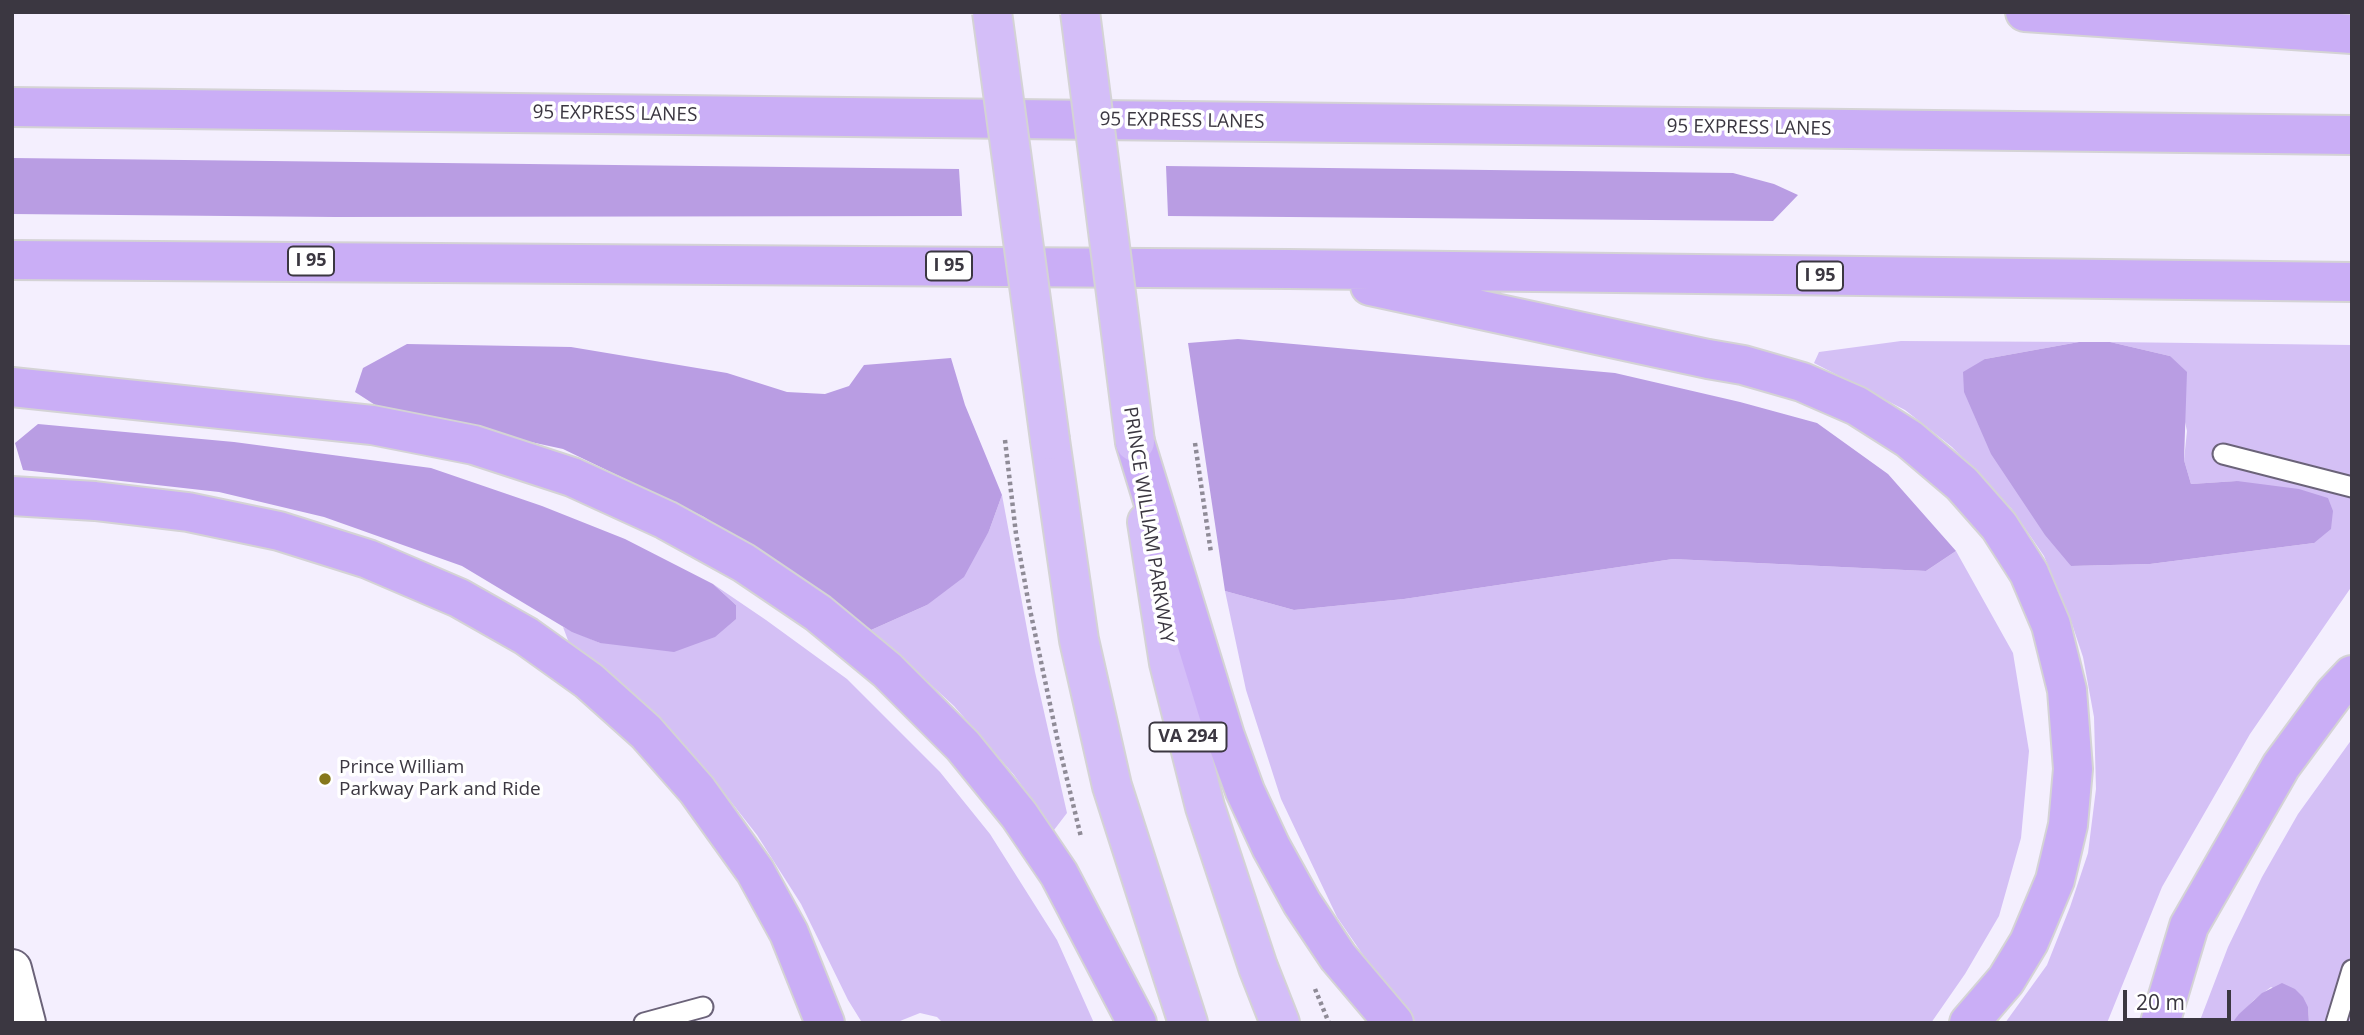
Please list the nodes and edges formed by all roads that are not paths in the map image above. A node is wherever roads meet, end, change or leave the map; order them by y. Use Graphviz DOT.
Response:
graph roads {
  1 [pos="992,12"];
  2 [pos="1080,12"];
  3 [pos="2025,12"];
  4 [pos="2352,34"];
  5 [pos="12,107"];
  6 [pos="2352,135"];
  7 [pos="12,260"];
  8 [pos="1289,269"];
  9 [pos="2352,282"];
  10 [pos="12,387"];
  11 [pos="1135,442"];
  12 [pos="2222,454"];
  13 [pos="2352,487"];
  14 [pos="12,496"];
  15 [pos="2352,675"];
  16 [pos="12,969"];
  17 [pos="2352,970"];
  18 [pos="703,1007"];
  19 [pos="649,1022"];
  20 [pos="26,1023"];
  21 [pos="825,1023"];
  22 [pos="1137,1023"];
  23 [pos="1188,1023"];
  24 [pos="1280,1023"];
  25 [pos="1395,1023"];
  26 [pos="1969,1023"];
  27 [pos="2160,1023"];
  28 [pos="2336,1023"];
  1 -- 23 [label="highway, bridge"];
  2 -- 11 [label="highway, PRINCE WILLIAM PARKWAY / VA 294, bridge"];
  3 -- 4 [label="highway"];
  5 -- 6 [label="highway, 95 EXPRESS LANES"];
  7 -- 8 [label="highway, I 95"];
  8 -- 9 [label="highway, I 95"];
  8 -- 26 [label="highway"];
  10 -- 22 [label="highway"];
  11 -- 24 [label="highway, PRINCE WILLIAM PARKWAY / VA 294"];
  11 -- 25 [label="highway"];
  12 -- 13 [label="lane"];
  14 -- 21 [label="highway"];
  15 -- 27 [label="highway"];
  16 -- 20 [label="street"];
  17 -- 28 [label="lane"];
  18 -- 19 [label="lane"];
}
